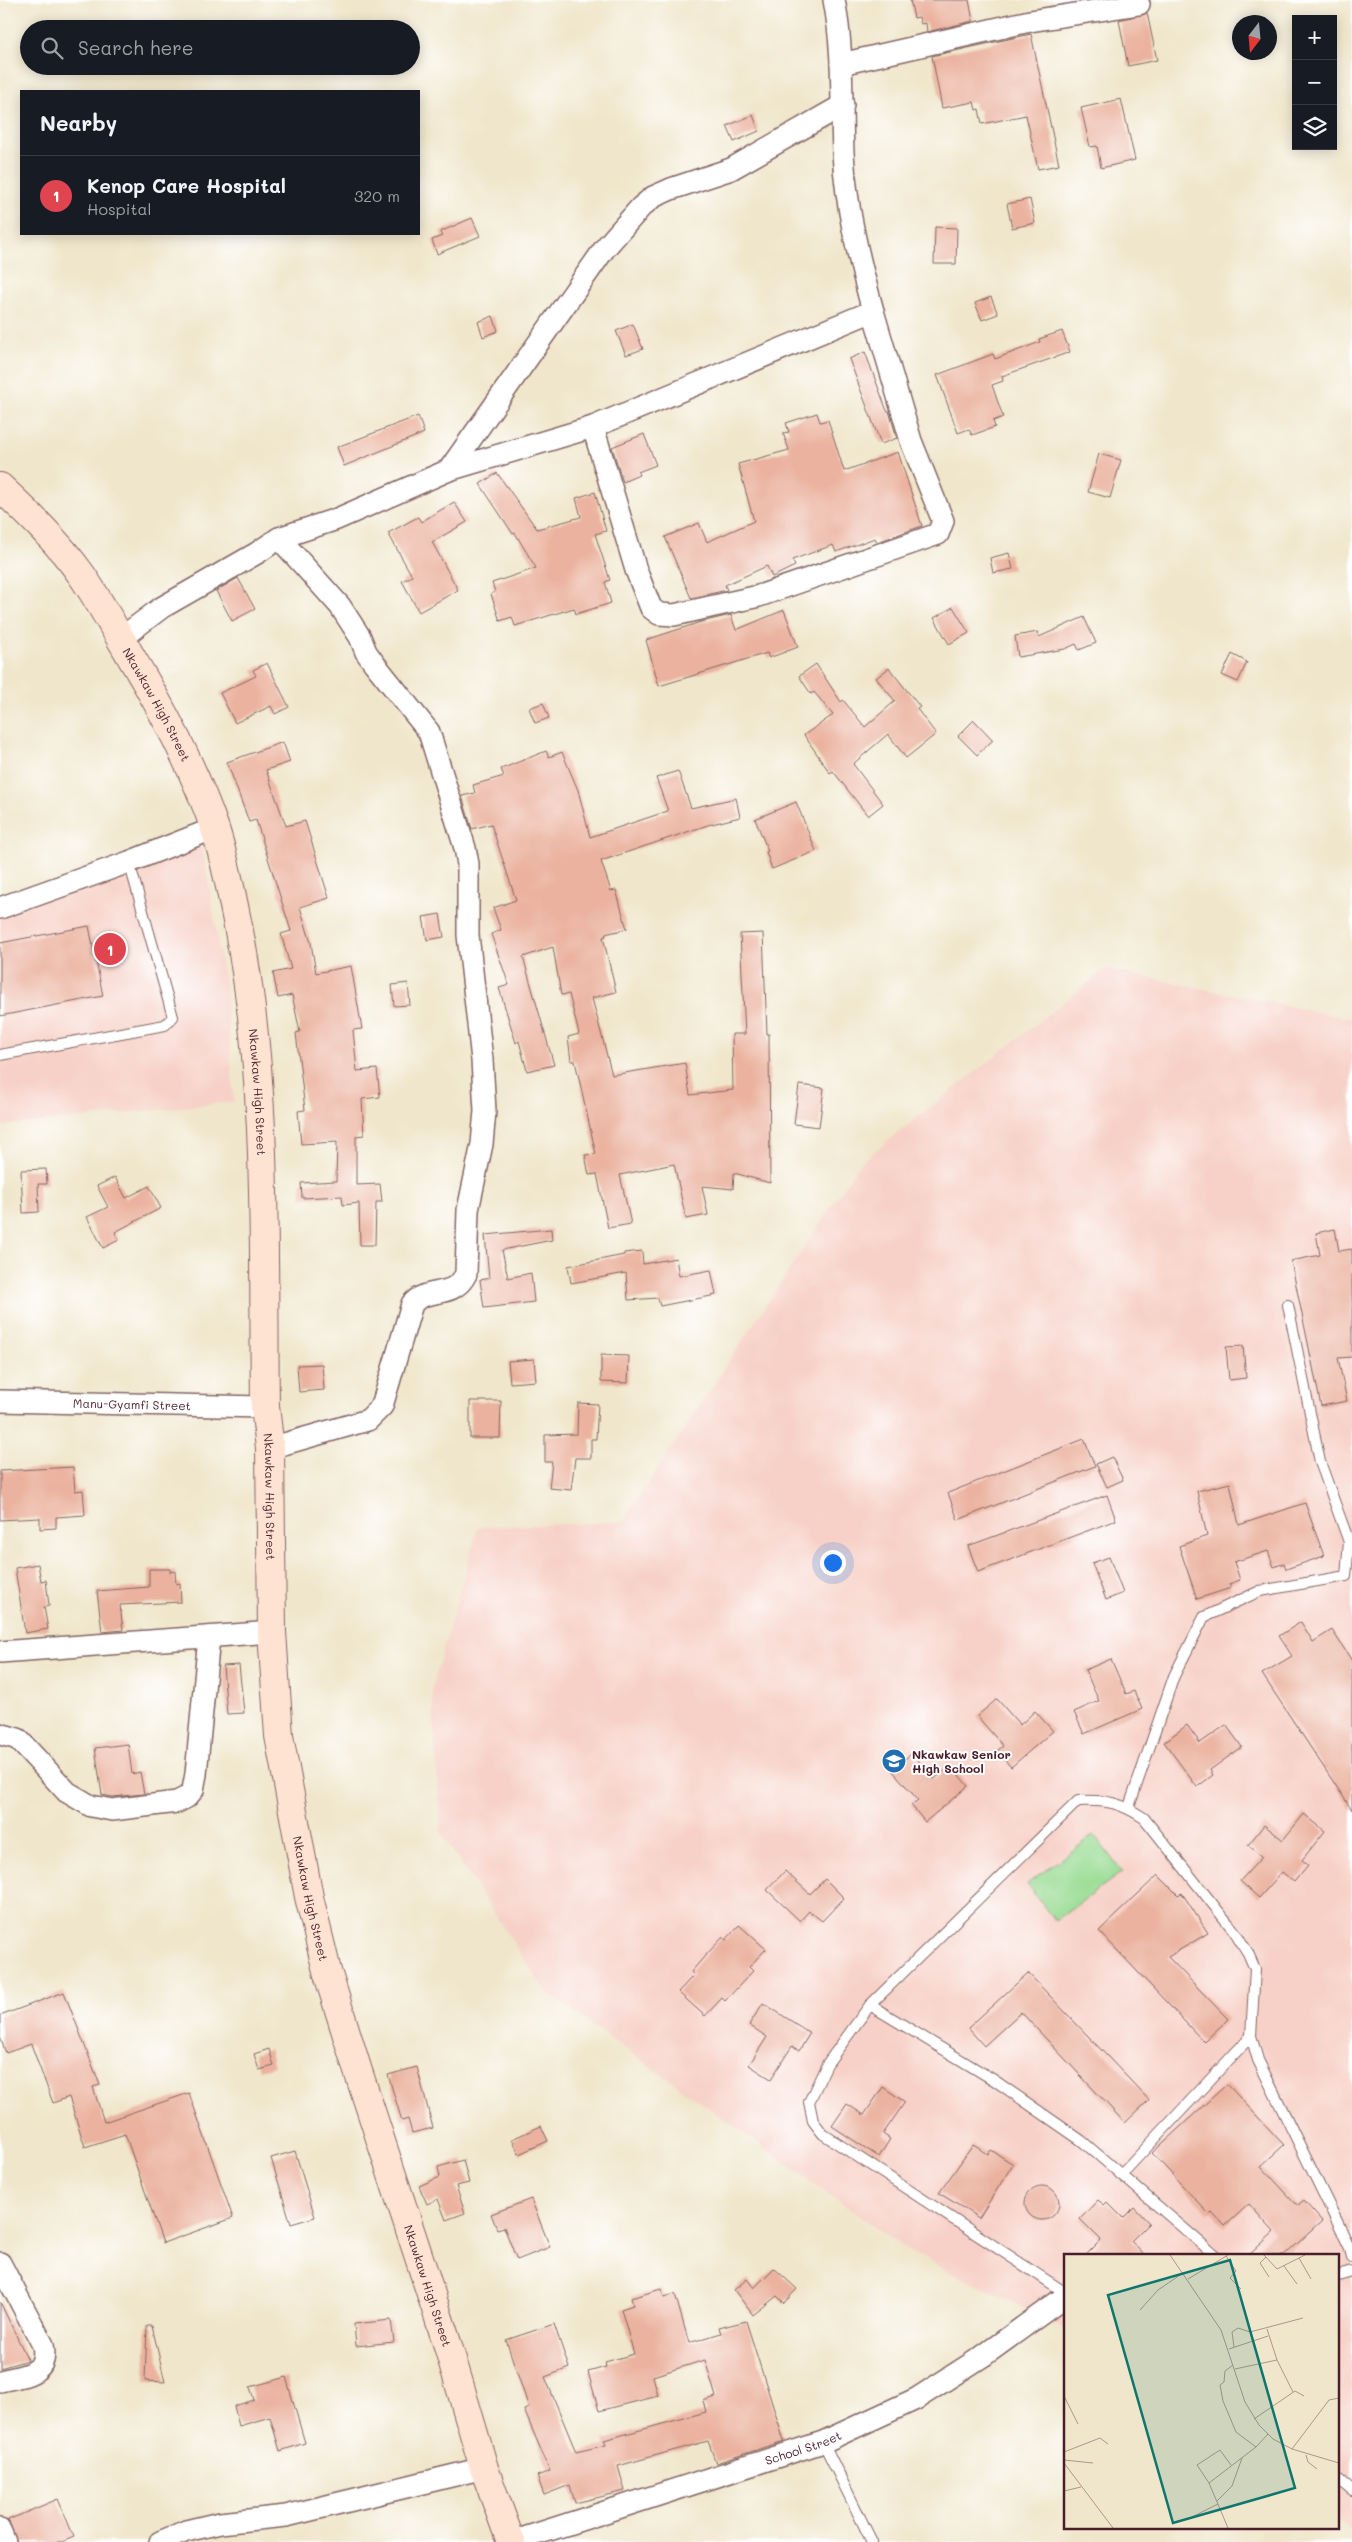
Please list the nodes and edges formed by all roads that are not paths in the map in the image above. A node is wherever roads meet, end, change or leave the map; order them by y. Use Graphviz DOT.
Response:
graph roads {
  1 [pos="834,0"];
  2 [pos="1140,4"];
  3 [pos="841,64"];
  4 [pos="843,104"];
  5 [pos="873,311"];
  6 [pos="593,427"];
  7 [pos="449,470"];
  8 [pos="0,487"];
  9 [pos="279,538"];
  10 [pos="120,639"];
  11 [pos="215,828"];
  12 [pos="129,862"];
  13 [pos="0,908"];
  14 [pos="0,1055"];
  15 [pos="1288,1305"];
  16 [pos="0,1401"];
  17 [pos="265,1407"];
  18 [pos="270,1448"];
  19 [pos="272,1632"];
  20 [pos="209,1637"];
  21 [pos="0,1652"];
  22 [pos="0,1734"];
  23 [pos="1129,1807"];
  24 [pos="870,2005"];
  25 [pos="1251,2036"];
  26 [pos="1122,2175"];
  27 [pos="1214,2254"];
  28 [pos="1352,2258"];
  29 [pos="0,2263"];
  30 [pos="1064,2293"];
  31 [pos="1064,2296"];
  32 [pos="0,2381"];
  33 [pos="823,2442"];
  34 [pos="484,2468"];
  35 [pos="1340,2481"];
  36 [pos="1352,2491"];
  37 [pos="0,2530"];
  38 [pos="5,2542"];
  39 [pos="160,2542"];
  40 [pos="511,2542"];
  41 [pos="872,2542"];
  1 -- 3 [label="street"];
  2 -- 3 [label="street"];
  3 -- 4 [label="street"];
  4 -- 5 [label="street"];
  4 -- 7 [label="street"];
  5 -- 6 [label="street"];
  5 -- 6 [label="street"];
  6 -- 7 [label="street"];
  7 -- 9 [label="street"];
  8 -- 10 [label="main road, Nkawkaw High Street"];
  9 -- 10 [label="street"];
  9 -- 18 [label="street"];
  10 -- 11 [label="main road, Nkawkaw High Street"];
  11 -- 12 [label="street"];
  11 -- 17 [label="main road, Nkawkaw High Street"];
  12 -- 13 [label="street"];
  12 -- 14 [label="lane"];
  15 -- 23 [label="lane"];
  16 -- 17 [label="street, Manu-Gyamfi Street"];
  17 -- 18 [label="main road, Nkawkaw High Street"];
  18 -- 19 [label="main road, Nkawkaw High Street"];
  19 -- 20 [label="street"];
  19 -- 34 [label="main road, Nkawkaw High Street"];
  20 -- 21 [label="street"];
  20 -- 22 [label="street"];
  23 -- 24 [label="lane"];
  23 -- 25 [label="lane"];
  24 -- 26 [label="lane"];
  24 -- 30 [label="lane"];
  25 -- 26 [label="lane"];
  25 -- 28 [label="lane"];
  26 -- 27 [label="lane"];
  29 -- 32 [label="street"];
  31 -- 33 [label="street, School Street"];
  33 -- 40 [label="street, School Street"];
  33 -- 41 [label="lane"];
  34 -- 39 [label="street"];
  34 -- 40 [label="main road, Nkawkaw High Street"];
  35 -- 36 [label="lane"];
  37 -- 38 [label="street"];
}
